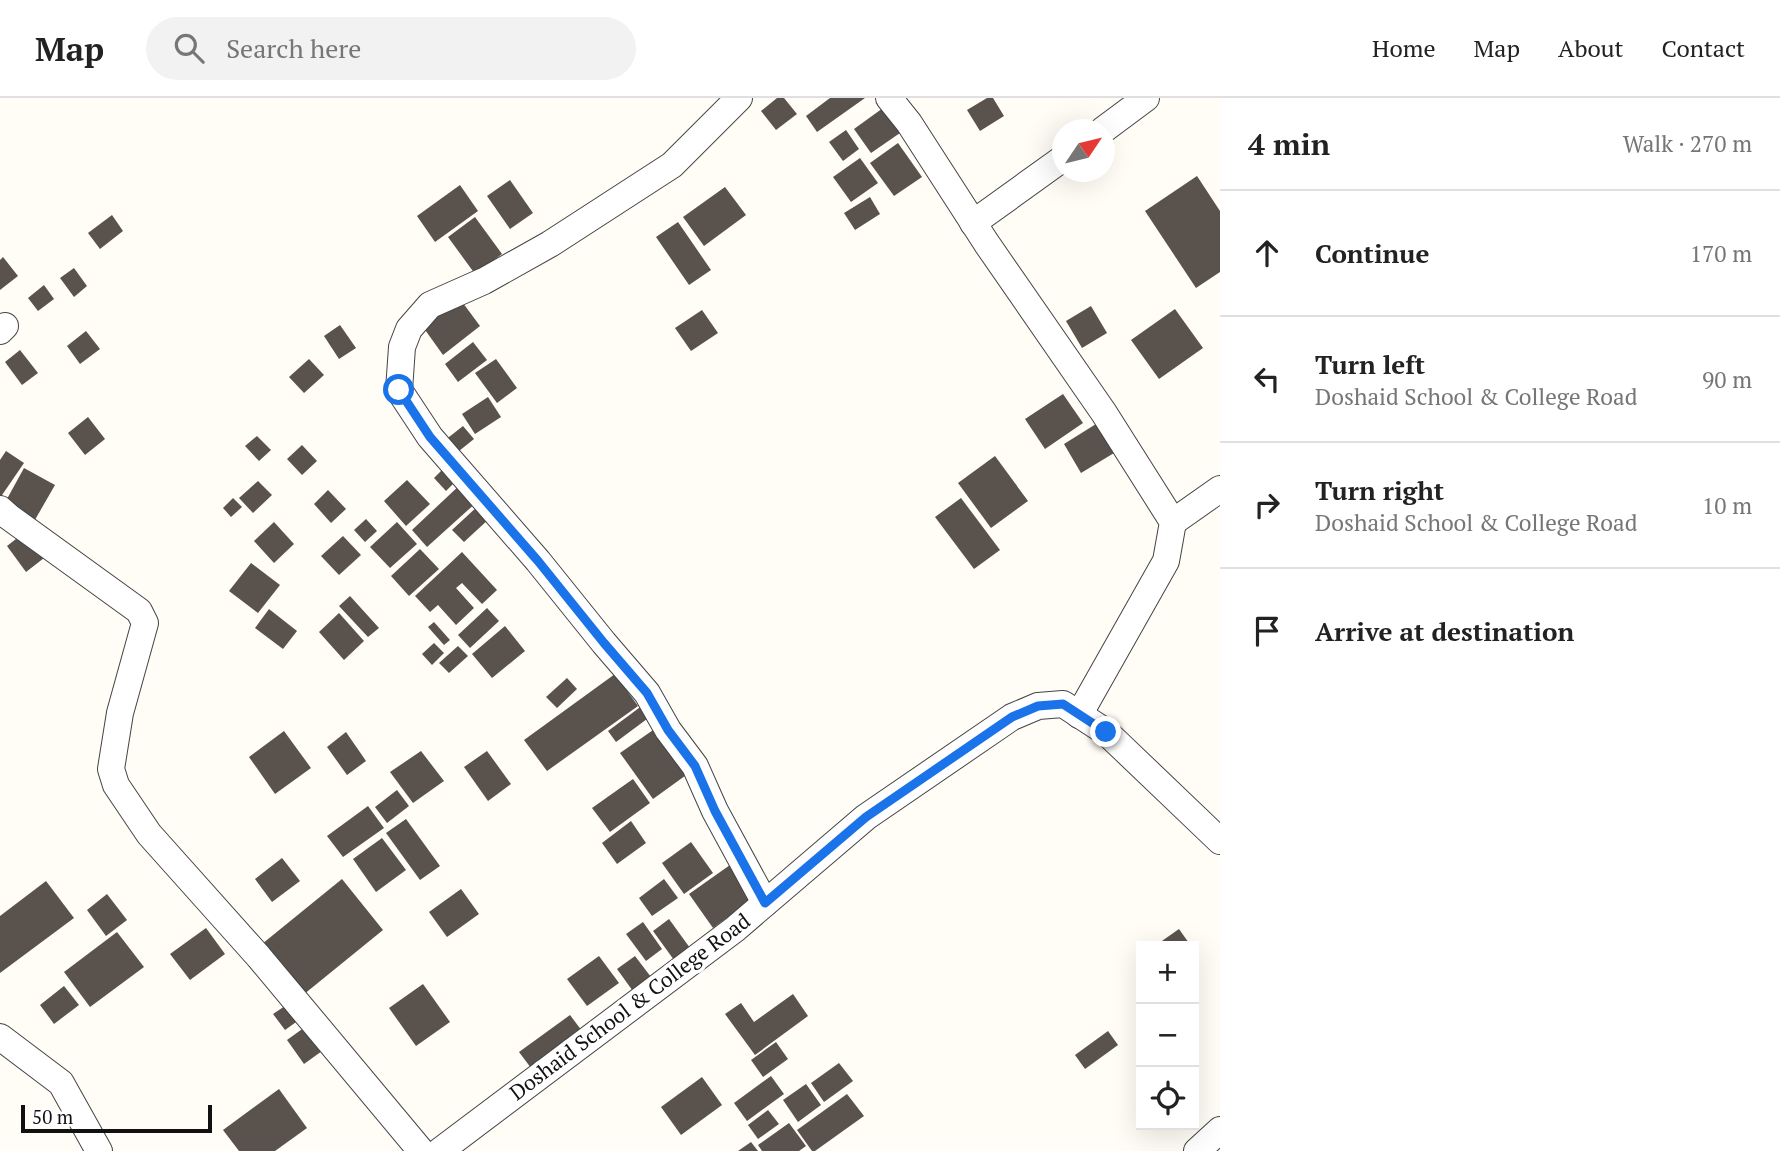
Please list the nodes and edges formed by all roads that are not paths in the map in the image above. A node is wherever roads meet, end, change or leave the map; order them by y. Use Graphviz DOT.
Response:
graph roads {
  1 [pos="740,98"];
  2 [pos="889,98"];
  3 [pos="1146,98"];
  4 [pos="1115,121"];
  5 [pos="1052,166"];
  6 [pos="973,223"];
  7 [pos="1220,489"];
  8 [pos="0,509"];
  9 [pos="1173,522"];
  10 [pos="1079,715"];
  11 [pos="1220,842"];
  12 [pos="765,903"];
  13 [pos="0,1037"];
  14 [pos="1220,1130"];
  15 [pos="99,1151"];
  16 [pos="421,1151"];
  17 [pos="440,1151"];
  18 [pos="1198,1151"];
  1 -- 12 [label="street"];
  2 -- 6 [label="street"];
  3 -- 4 [label="street"];
  5 -- 6 [label="street"];
  6 -- 9 [label="street"];
  7 -- 9 [label="street"];
  8 -- 16 [label="street"];
  9 -- 10 [label="street"];
  10 -- 11 [label="street, Doshaid School & College Road"];
  10 -- 12 [label="street, Doshaid School & College Road"];
  12 -- 17 [label="street, Doshaid School & College Road"];
  13 -- 15 [label="street"];
  14 -- 18 [label="street"];
}
